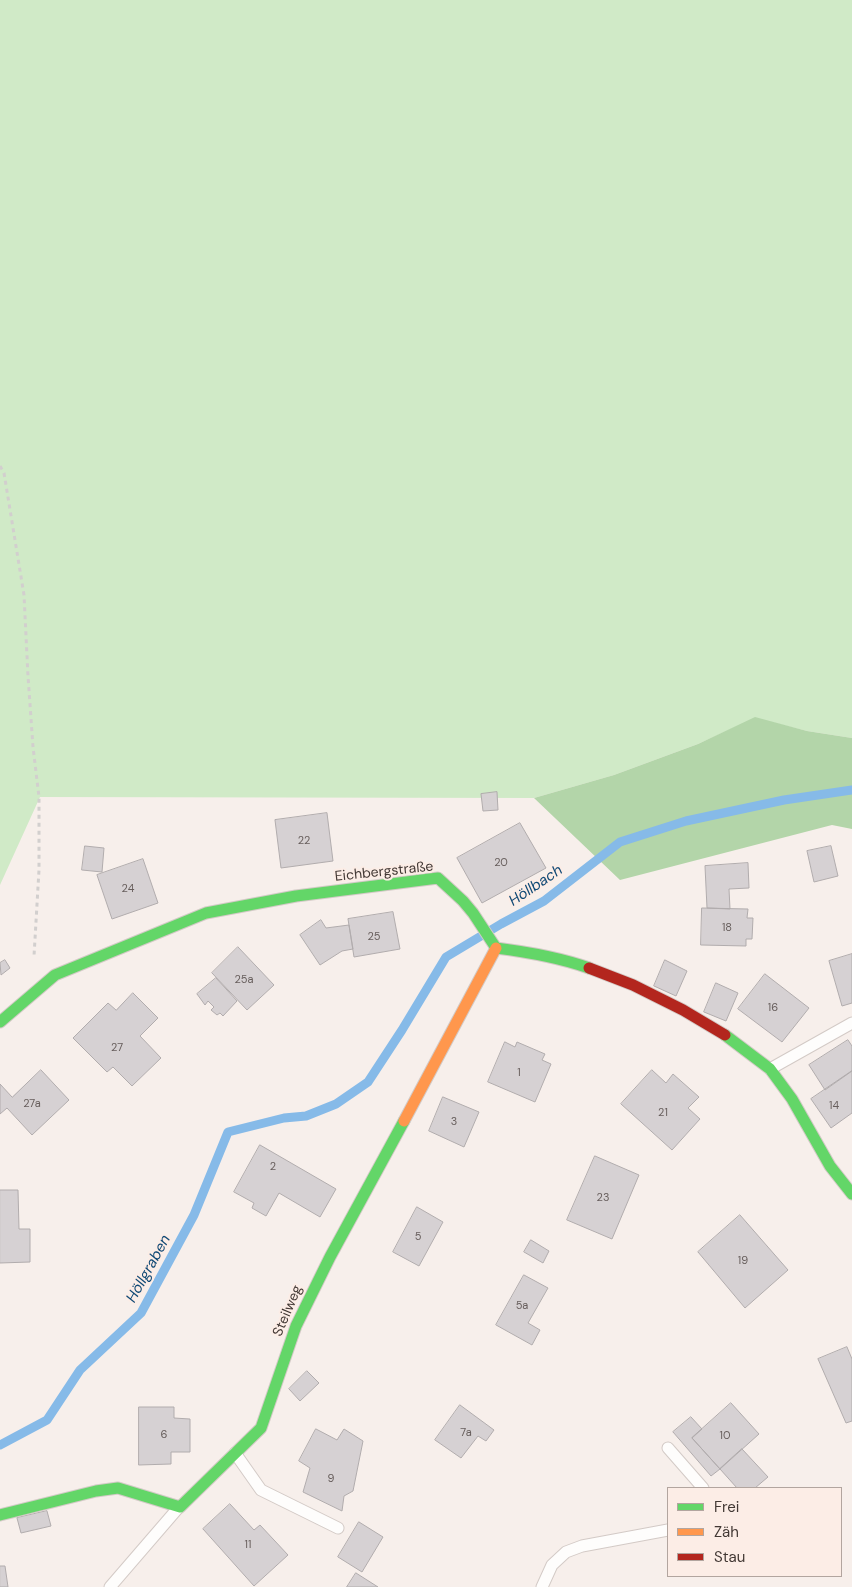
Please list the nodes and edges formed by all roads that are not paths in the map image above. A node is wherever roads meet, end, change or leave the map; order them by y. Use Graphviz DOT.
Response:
graph roads {
  1 [pos="493,944"];
  2 [pos="0,1022"];
  3 [pos="852,1023"];
  4 [pos="770,1069"];
  5 [pos="852,1194"];
  6 [pos="668,1448"];
  7 [pos="235,1453"];
  8 [pos="701,1487"];
  9 [pos="180,1507"];
  10 [pos="0,1515"];
  11 [pos="338,1528"];
  12 [pos="667,1530"];
  13 [pos="110,1587"];
  14 [pos="542,1587"];
  1 -- 2 [label="street, Eichbergstraße"];
  1 -- 4 [label="street"];
  1 -- 7 [label="street, Steilweg"];
  3 -- 4 [label="lane"];
  4 -- 5 [label="street"];
  6 -- 8 [label="lane"];
  7 -- 9 [label="street, Steilweg"];
  7 -- 11 [label="lane"];
  9 -- 10 [label="street"];
  9 -- 13 [label="lane"];
  12 -- 14 [label="lane"];
}
